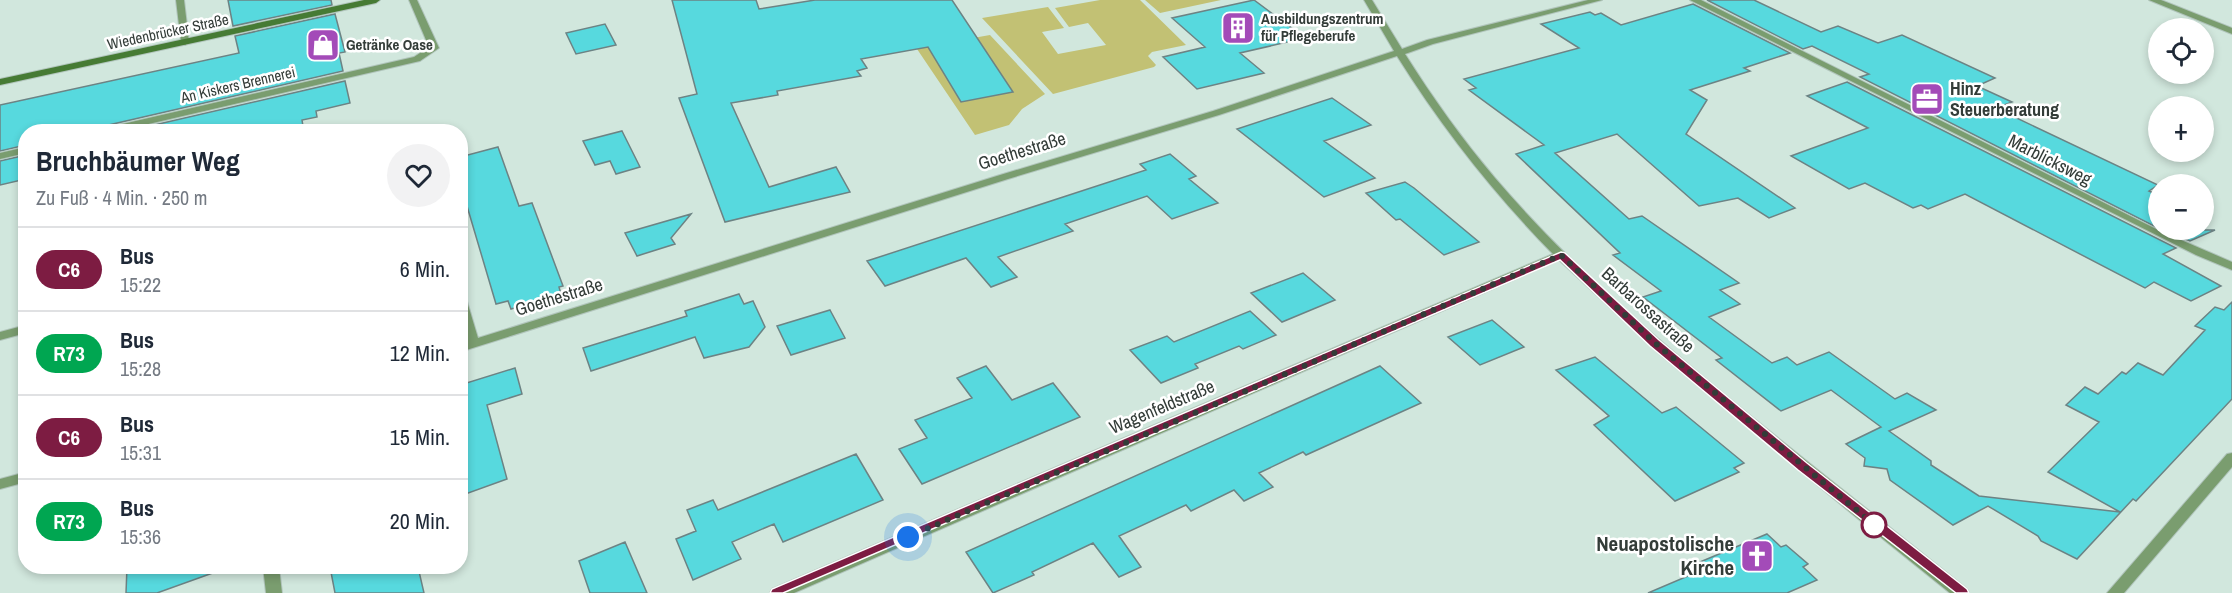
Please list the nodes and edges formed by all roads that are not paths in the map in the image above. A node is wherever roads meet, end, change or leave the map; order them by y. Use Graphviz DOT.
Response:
graph roads {
  1 [pos="180,0"];
  2 [pos="376,0"];
  3 [pos="413,0"];
  4 [pos="1368,0"];
  5 [pos="1598,0"];
  6 [pos="1694,0"];
  7 [pos="2153,0"];
  8 [pos="2232,31"];
  9 [pos="185,42"];
  10 [pos="1398,52"];
  11 [pos="0,82"];
  12 [pos="136,124"];
  13 [pos="18,152"];
  14 [pos="0,156"];
  15 [pos="1561,255"];
  16 [pos="2232,266"];
  17 [pos="468,326"];
  18 [pos="18,331"];
  19 [pos="0,336"];
  20 [pos="473,344"];
  21 [pos="468,346"];
  22 [pos="2232,458"];
  23 [pos="18,479"];
  24 [pos="0,484"];
  25 [pos="272,574"];
  26 [pos="274,593"];
  27 [pos="778,593"];
  28 [pos="1961,593"];
  29 [pos="2115,593"];
  1 -- 9 [label="street"];
  2 -- 9 [label="street, Wiedenbrücker Straße"];
  3 -- 12 [label="street, An Kiskers Brennerei"];
  4 -- 10 [label="street, Barbarossastraße"];
  5 -- 10 [label="street, Goethestraße"];
  6 -- 16 [label="street, Marblicksweg"];
  7 -- 8 [label="street"];
  9 -- 11 [label="street, Wiedenbrücker Straße"];
  10 -- 15 [label="street, Barbarossastraße"];
  10 -- 20 [label="street, Goethestraße"];
  13 -- 14 [label="street"];
  15 -- 27 [label="street, Wagenfeldstraße"];
  15 -- 28 [label="street, Barbarossastraße"];
  17 -- 20 [label="street"];
  18 -- 19 [label="street"];
  20 -- 21 [label="street, Goethestraße"];
  22 -- 29 [label="street"];
  23 -- 24 [label="street"];
  25 -- 26 [label="street"];
}
